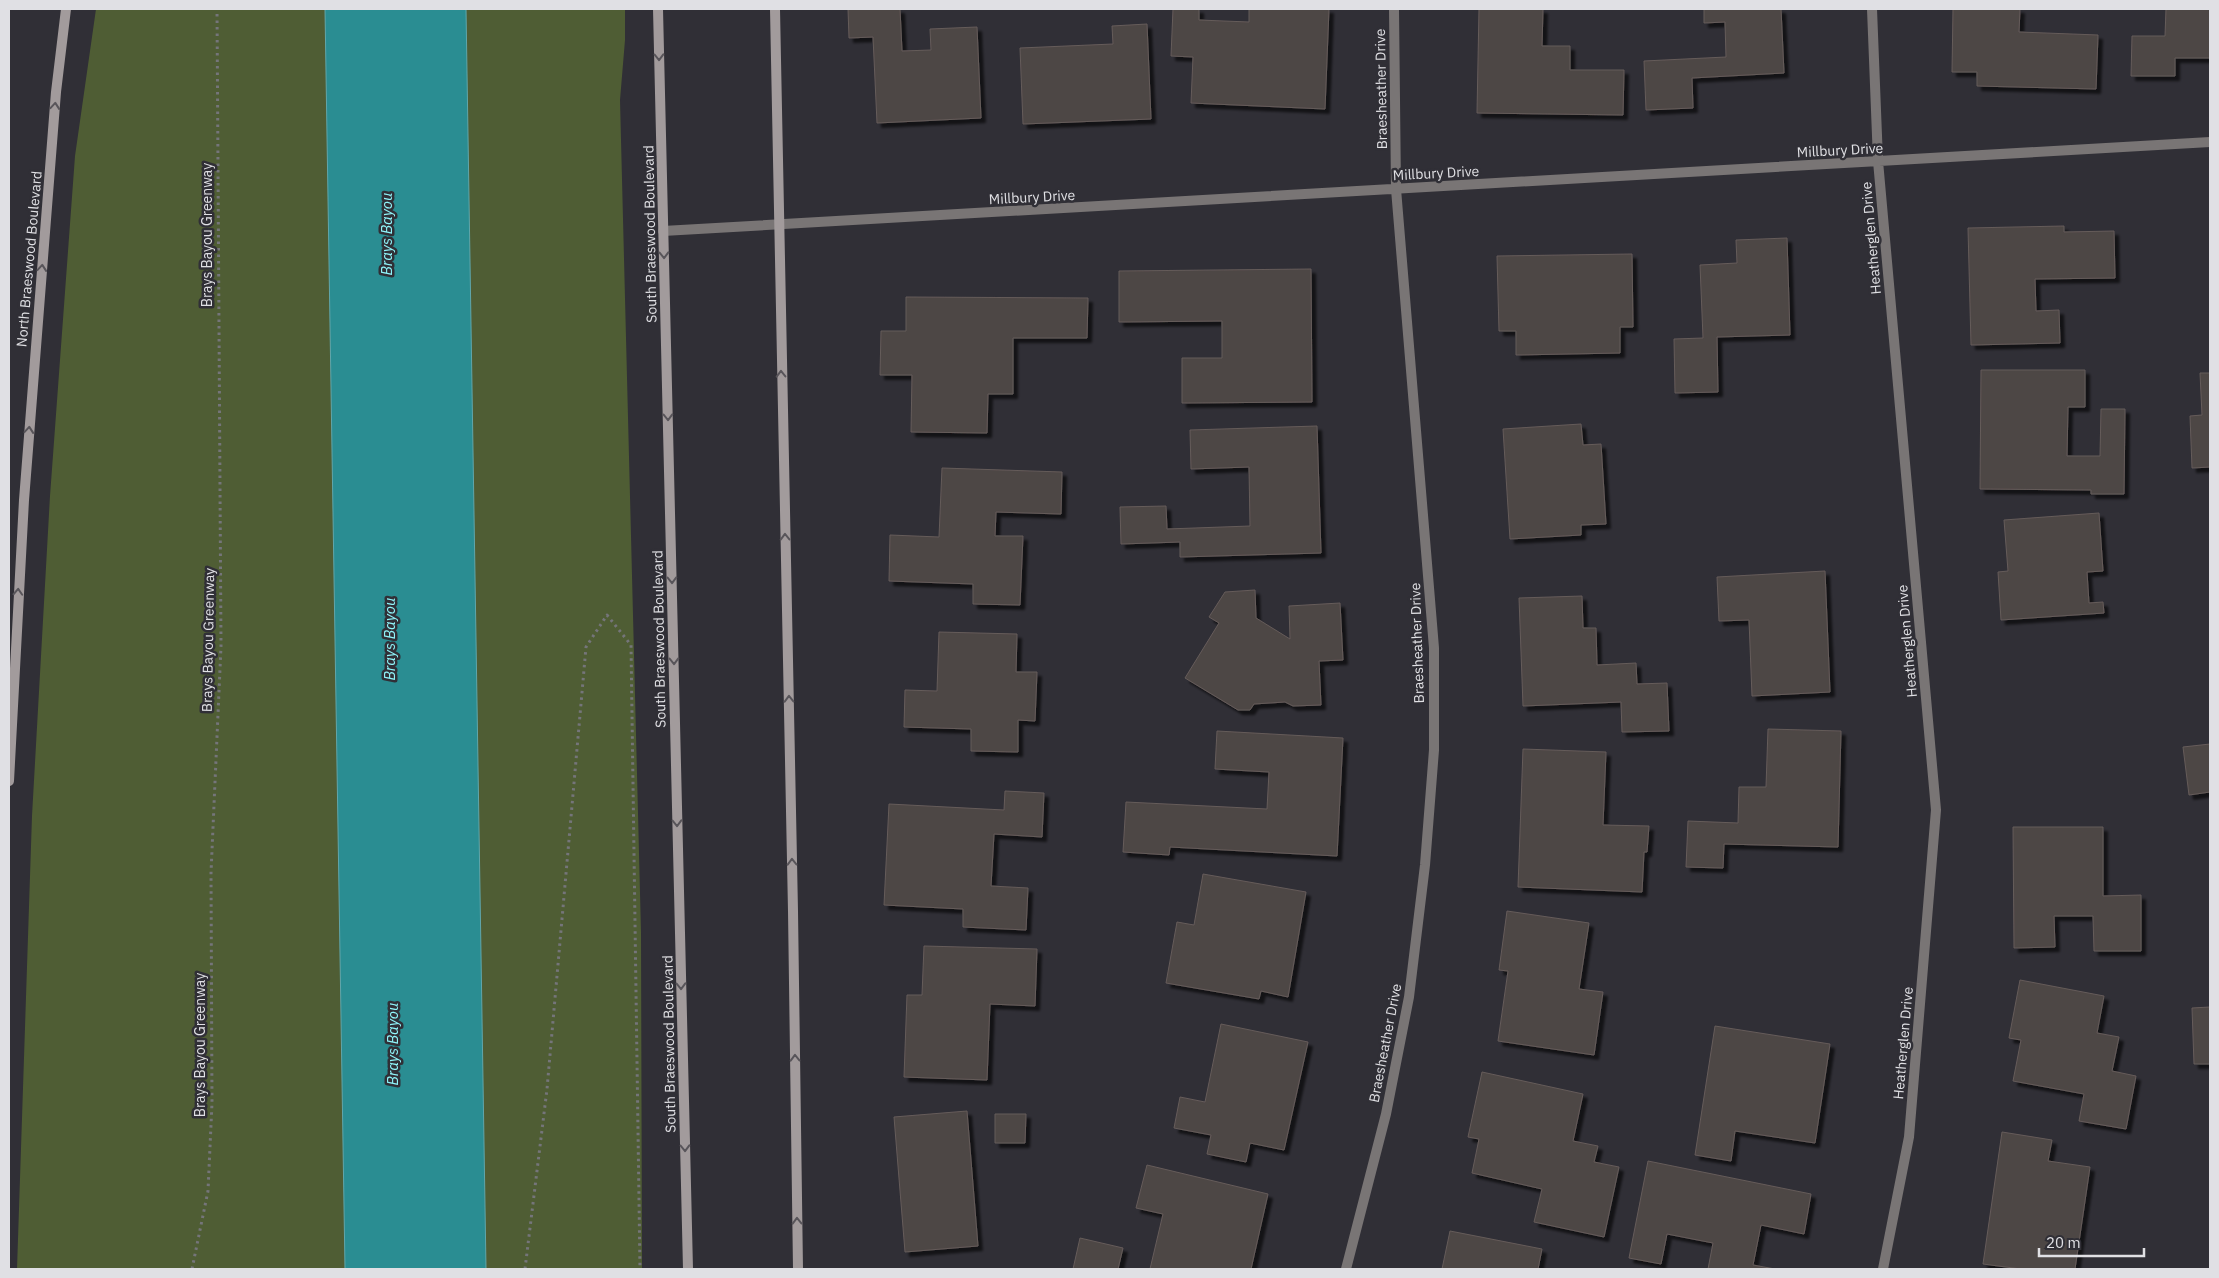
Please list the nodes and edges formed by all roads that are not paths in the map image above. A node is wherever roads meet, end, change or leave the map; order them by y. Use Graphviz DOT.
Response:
graph roads {
  1 [pos="66,9"];
  2 [pos="658,9"];
  3 [pos="775,9"];
  4 [pos="1394,9"];
  5 [pos="1872,9"];
  6 [pos="2210,142"];
  7 [pos="1878,162"];
  8 [pos="1396,190"];
  9 [pos="778,226"];
  10 [pos="663,231"];
  11 [pos="11,667"];
  12 [pos="9,781"];
  13 [pos="688,1269"];
  14 [pos="798,1269"];
  15 [pos="1346,1269"];
  16 [pos="1883,1269"];
  11 -- 1 [label="main road, North Braeswood Boulevard, one-way"];
  2 -- 10 [label="main road, South Braeswood Boulevard, one-way"];
  3 -- 9 [label="main road"];
  4 -- 8 [label="street, Braesheather Drive"];
  5 -- 7 [label="street, Heatherglen Drive"];
  6 -- 7 [label="street, Millbury Drive"];
  7 -- 8 [label="street, Millbury Drive"];
  7 -- 16 [label="street, Heatherglen Drive"];
  8 -- 9 [label="street, Millbury Drive"];
  8 -- 15 [label="street, Braesheather Drive"];
  9 -- 10 [label="street, Millbury Drive"];
  14 -- 9 [label="main road, one-way"];
  10 -- 13 [label="main road, South Braeswood Boulevard, one-way"];
  11 -- 12 [label="main road, North Braeswood Boulevard"];
}
